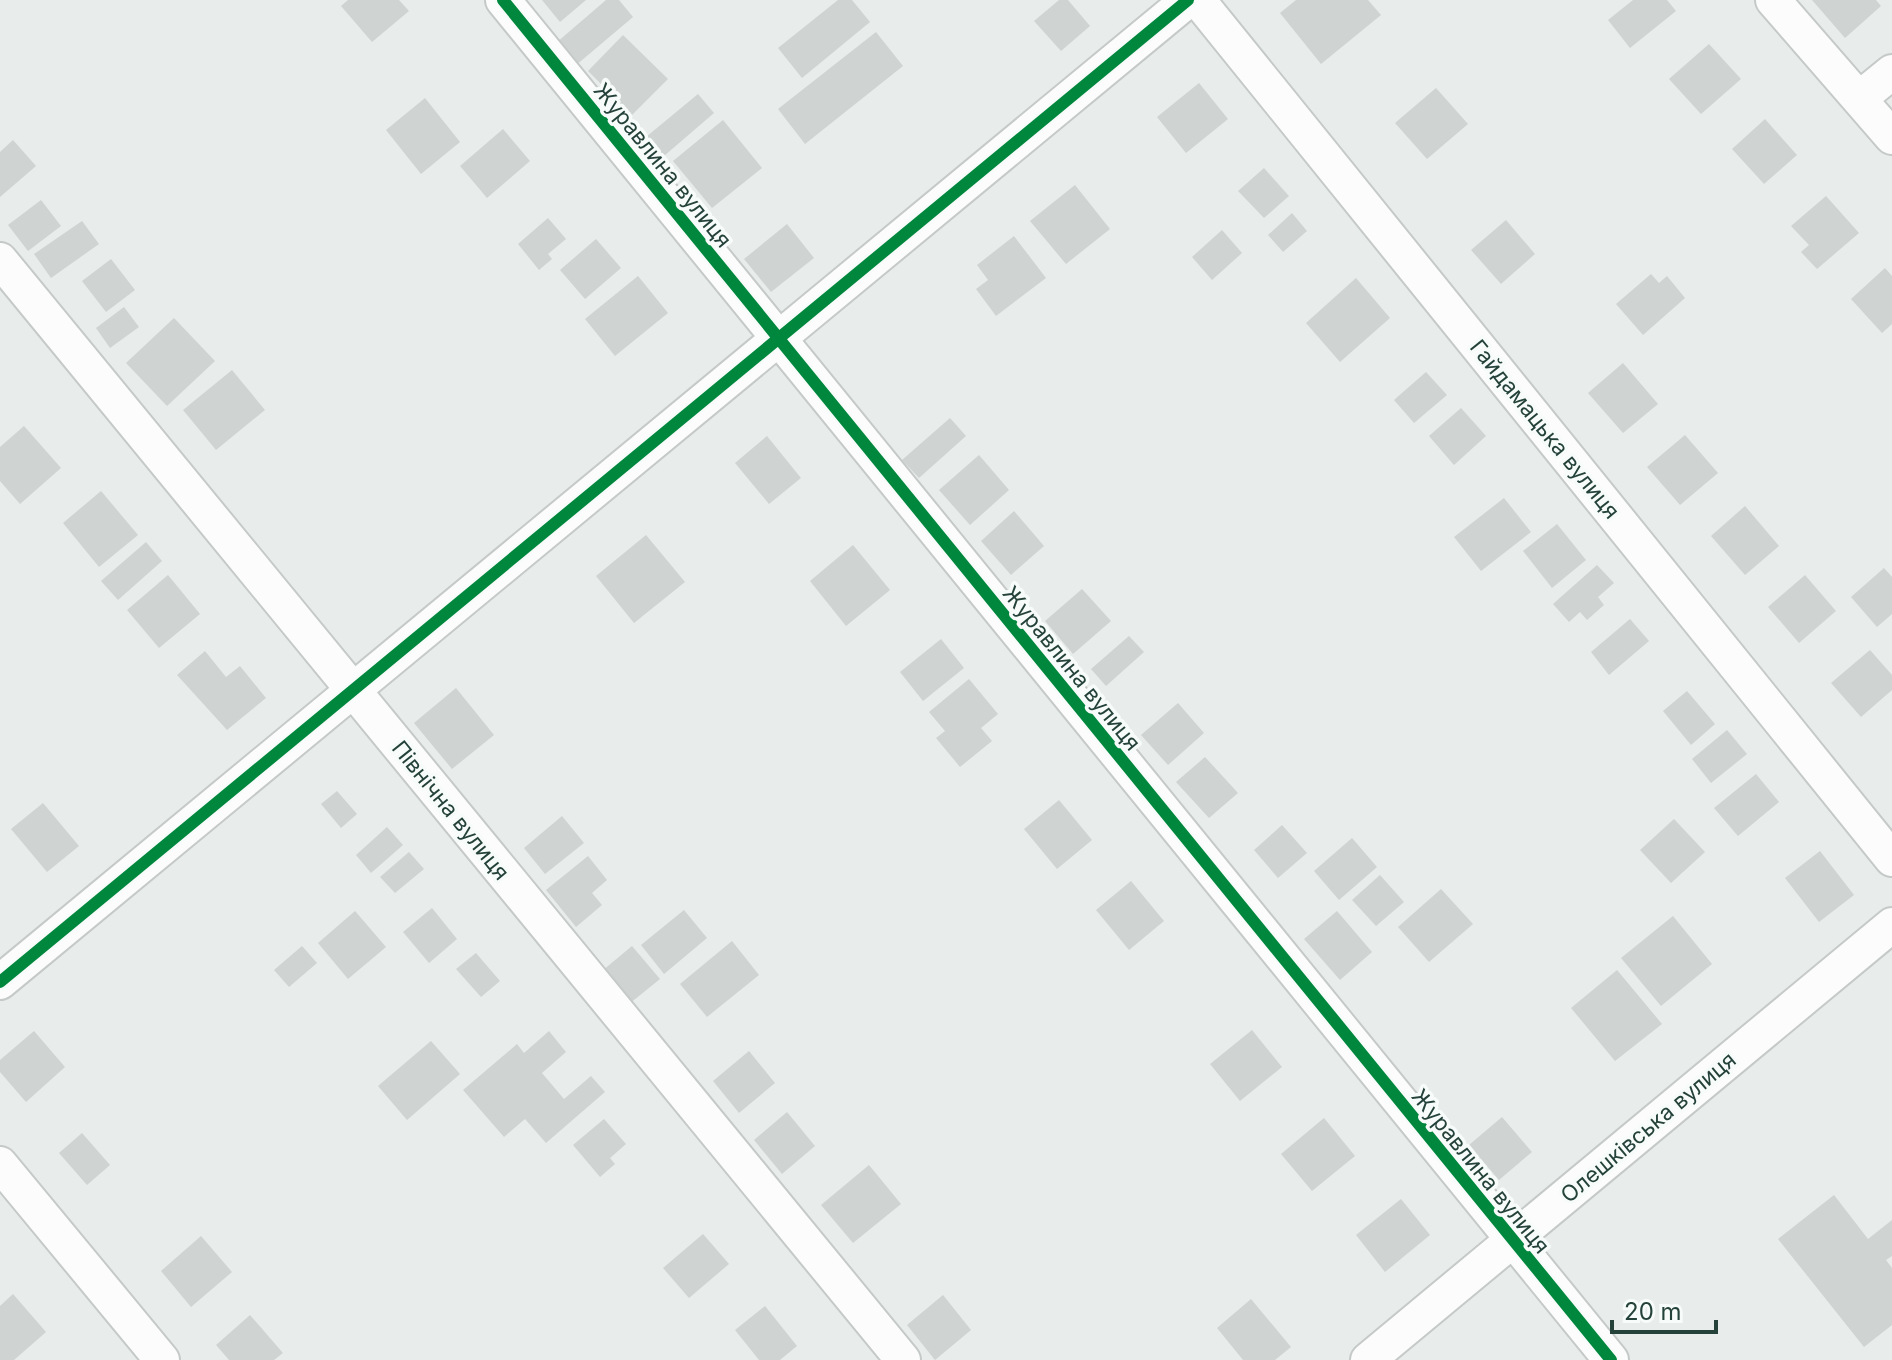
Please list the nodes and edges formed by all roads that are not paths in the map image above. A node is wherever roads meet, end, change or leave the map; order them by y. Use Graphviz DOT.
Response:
graph roads {
  1 [pos="503,0"];
  2 [pos="1188,0"];
  3 [pos="1198,0"];
  4 [pos="1773,0"];
  5 [pos="1892,72"];
  6 [pos="1860,98"];
  7 [pos="1892,137"];
  8 [pos="0,260"];
  9 [pos="779,338"];
  10 [pos="353,690"];
  11 [pos="1892,859"];
  12 [pos="1892,925"];
  13 [pos="0,982"];
  14 [pos="0,1164"];
  15 [pos="1512,1241"];
  16 [pos="162,1360"];
  17 [pos="903,1360"];
  18 [pos="1368,1360"];
  19 [pos="1611,1360"];
  1 -- 9 [label="street, Журавлина вулиця"];
  2 -- 9 [label="street"];
  3 -- 11 [label="street, Гайдамацька вулиця"];
  4 -- 6 [label="street"];
  5 -- 6 [label="street"];
  6 -- 7 [label="street"];
  8 -- 10 [label="street, Північна вулиця"];
  9 -- 10 [label="street"];
  9 -- 15 [label="street, Журавлина вулиця"];
  10 -- 13 [label="street"];
  10 -- 17 [label="street, Північна вулиця"];
  12 -- 15 [label="street, Олешківська вулиця"];
  14 -- 16 [label="street"];
  15 -- 18 [label="street, Олешківська вулиця"];
  15 -- 19 [label="street, Журавлина вулиця"];
}
